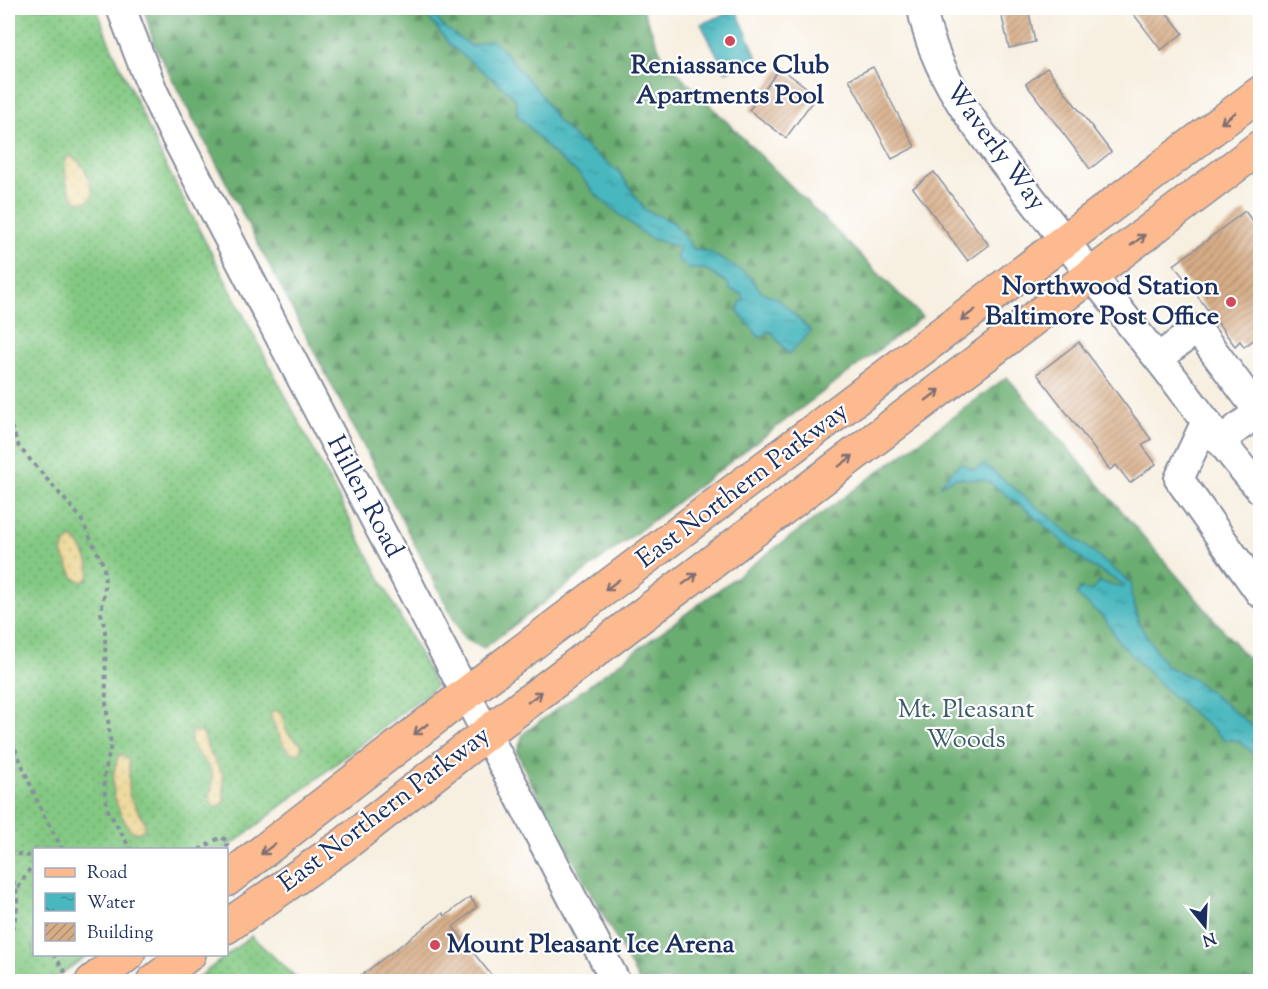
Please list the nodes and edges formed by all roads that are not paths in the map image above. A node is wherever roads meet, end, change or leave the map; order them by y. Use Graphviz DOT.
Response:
graph roads {
  1 [pos="121,8"];
  2 [pos="922,8"];
  3 [pos="1260,93"];
  4 [pos="1260,147"];
  5 [pos="1065,242"];
  6 [pos="1091,275"];
  7 [pos="1158,358"];
  8 [pos="1260,412"];
  9 [pos="1213,431"];
  10 [pos="1260,489"];
  11 [pos="1260,593"];
  12 [pos="467,693"];
  13 [pos="488,732"];
  14 [pos="228,878"];
  15 [pos="228,926"];
  16 [pos="125,956"];
  17 [pos="186,956"];
  18 [pos="92,981"];
  19 [pos="153,981"];
  20 [pos="616,981"];
  1 -- 12 [label="street, Hillen Road"];
  2 -- 5 [label="street, Waverly Way"];
  3 -- 5 [label="main road, East Northern Parkway, one-way"];
  6 -- 4 [label="main road, East Northern Parkway, one-way"];
  5 -- 6 [label="street, Waverly Way"];
  5 -- 12 [label="main road, East Northern Parkway, one-way"];
  6 -- 7 [label="street, Waverly Way"];
  13 -- 6 [label="main road, East Northern Parkway, one-way"];
  7 -- 8 [label="street"];
  7 -- 9 [label="street, Waverly Way"];
  8 -- 9 [label="street"];
  9 -- 10 [label="street, Waverly Way"];
  9 -- 11 [label="street"];
  12 -- 13 [label="street, Hillen Road"];
  12 -- 14 [label="main road, East Northern Parkway, one-way"];
  13 -- 15 [label="main road, East Northern Parkway"];
  13 -- 20 [label="street, Hillen Road"];
  16 -- 18 [label="main road"];
  17 -- 19 [label="main road"];
}
